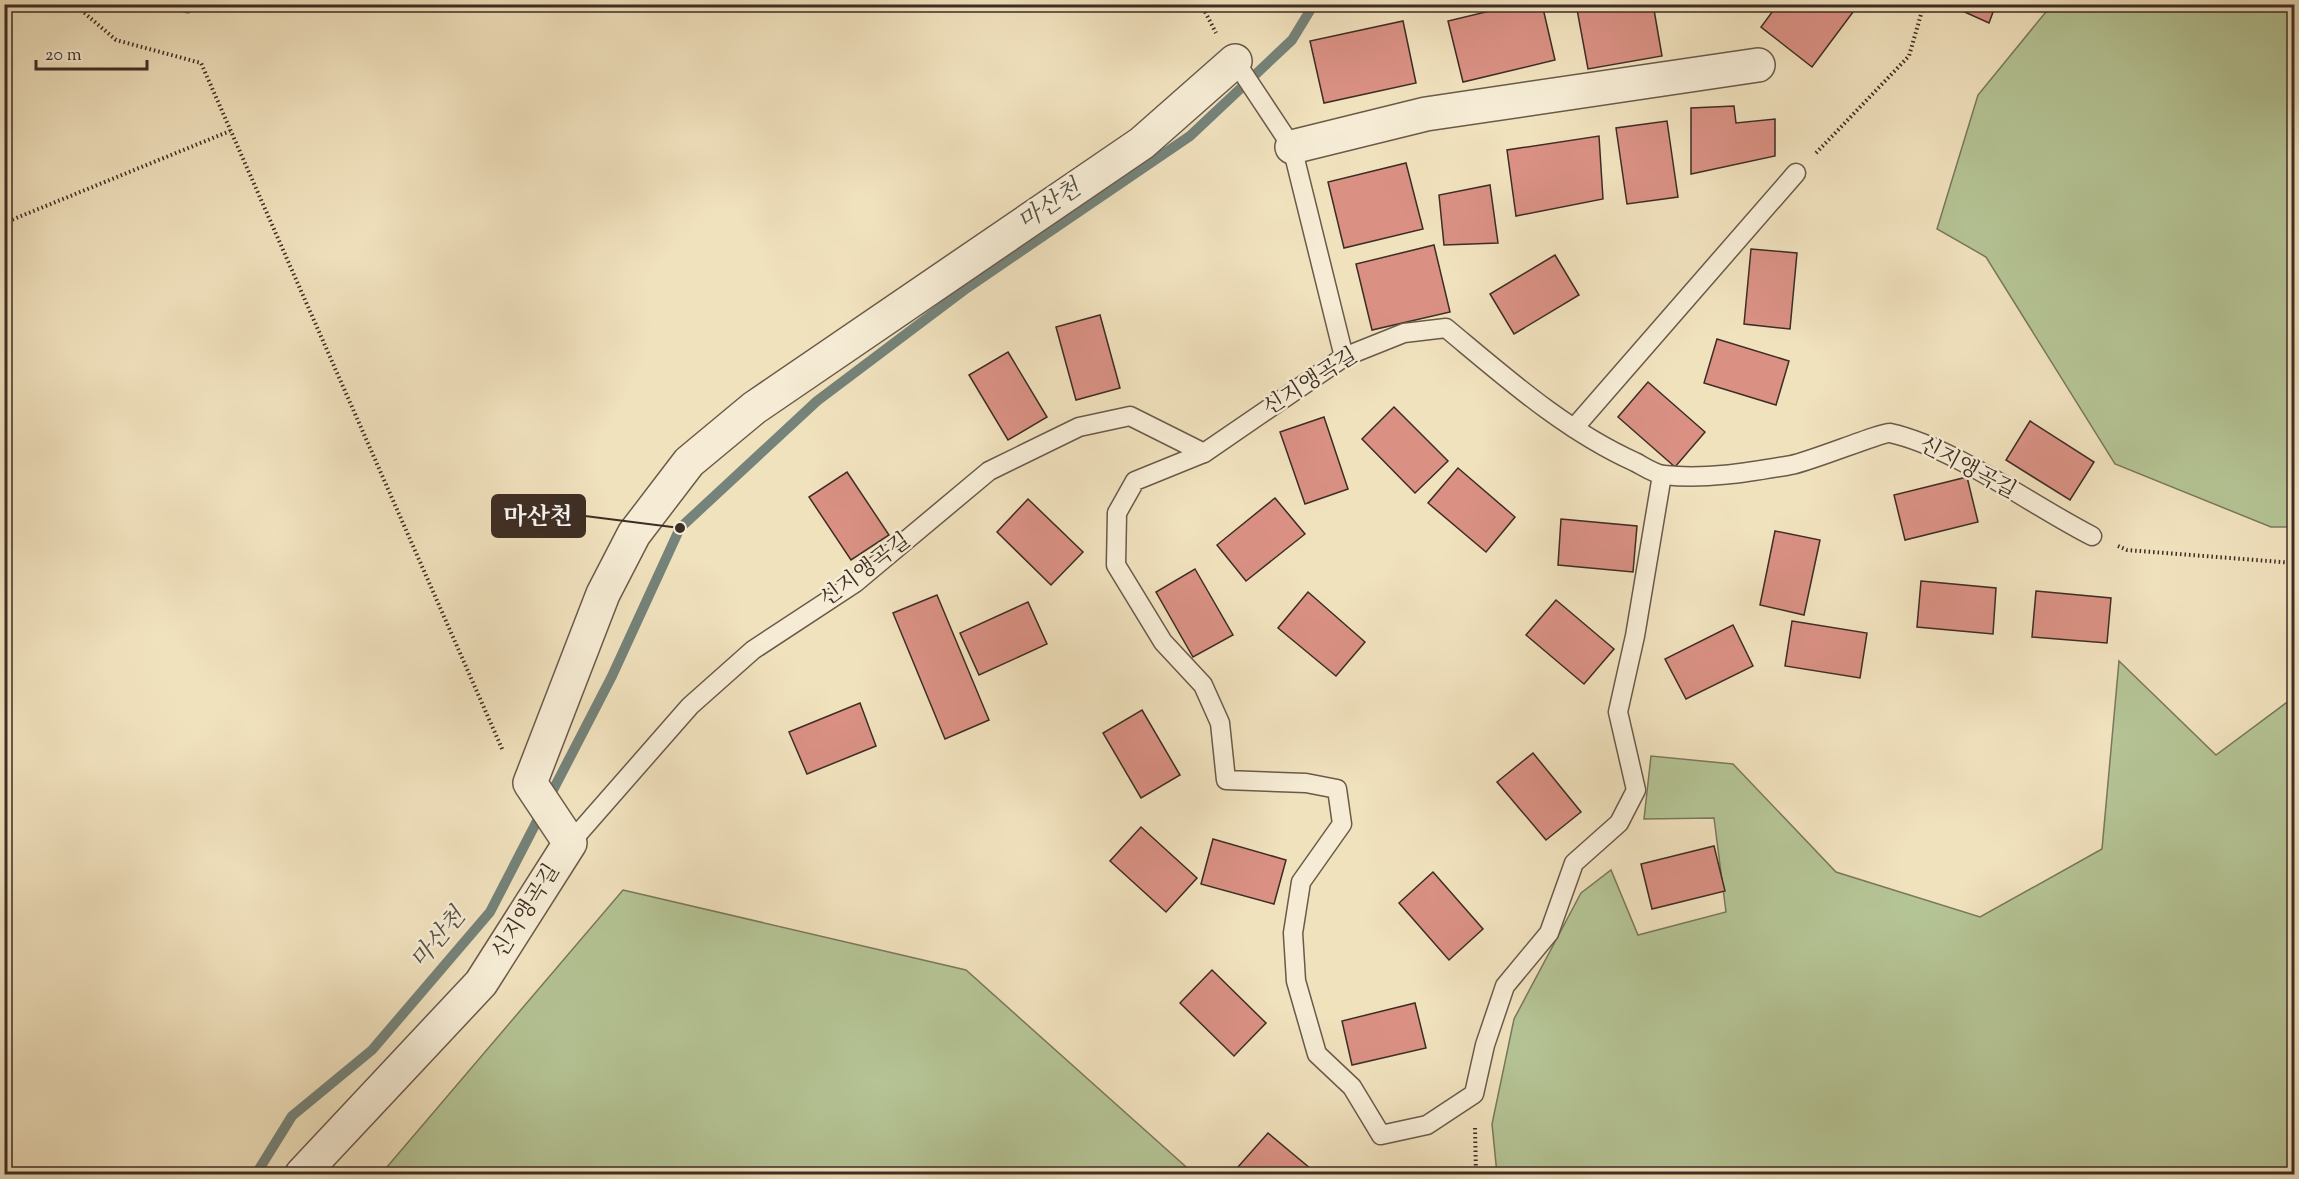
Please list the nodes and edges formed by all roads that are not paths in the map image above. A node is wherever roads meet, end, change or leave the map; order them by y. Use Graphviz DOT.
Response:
graph roads {
  1 [pos="1235,61"];
  2 [pos="1758,65"];
  3 [pos="1286,137"];
  4 [pos="1796,173"];
  5 [pos="1344,357"];
  6 [pos="1574,428"];
  7 [pos="1204,453"];
  8 [pos="1662,475"];
  9 [pos="2092,536"];
  10 [pos="570,843"];
  11 [pos="302,1174"];
  1 -- 3 [label="lane"];
  1 -- 10 [label="street"];
  2 -- 3 [label="street"];
  3 -- 5 [label="lane"];
  4 -- 6 [label="lane"];
  5 -- 6 [label="lane, 신지앵곡길"];
  5 -- 7 [label="lane, 신지앵곡길"];
  6 -- 8 [label="lane, 신지앵곡길"];
  7 -- 8 [label="lane"];
  7 -- 10 [label="lane, 신지앵곡길"];
  8 -- 9 [label="lane, 신지앵곡길"];
  10 -- 11 [label="street, 신지앵곡길"];
}
